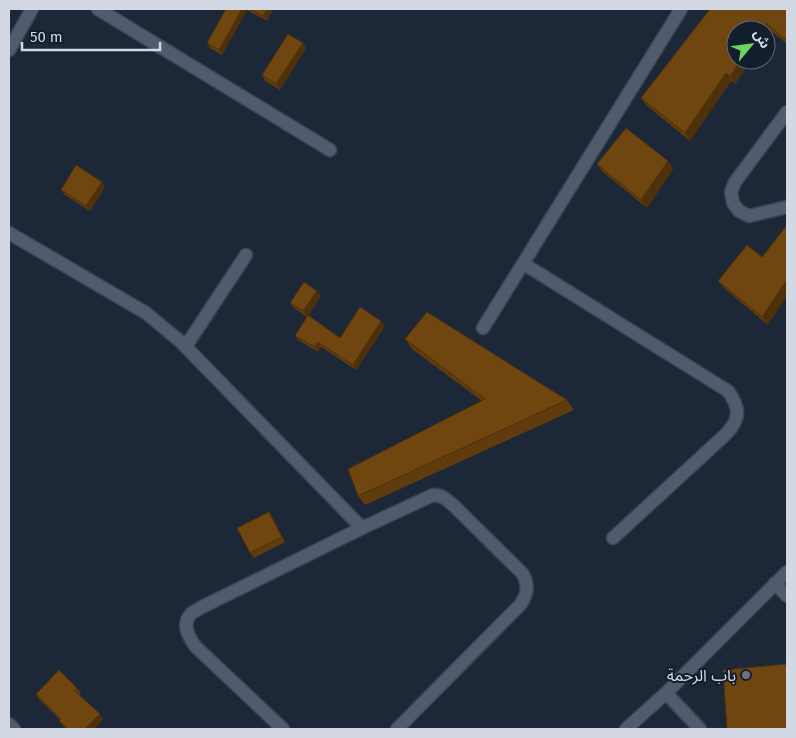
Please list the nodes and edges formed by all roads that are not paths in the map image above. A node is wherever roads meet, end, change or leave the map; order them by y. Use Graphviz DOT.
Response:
graph roads {
  1 [pos="32,9"];
  2 [pos="98,9"];
  3 [pos="681,9"];
  4 [pos="9,50"];
  5 [pos="787,112"];
  6 [pos="330,150"];
  7 [pos="787,207"];
  8 [pos="9,234"];
  9 [pos="246,255"];
  10 [pos="524,264"];
  11 [pos="483,328"];
  12 [pos="186,346"];
  13 [pos="362,528"];
  14 [pos="613,538"];
  15 [pos="787,572"];
  16 [pos="775,583"];
  17 [pos="787,596"];
  18 [pos="666,693"];
  19 [pos="9,724"];
  20 [pos="14,729"];
  21 [pos="282,729"];
  22 [pos="397,729"];
  23 [pos="626,729"];
  24 [pos="700,729"];
  1 -- 4 [label="street"];
  2 -- 6 [label="street"];
  3 -- 10 [label="street"];
  5 -- 7 [label="street"];
  8 -- 12 [label="street"];
  9 -- 12 [label="street"];
  10 -- 11 [label="street"];
  10 -- 14 [label="street"];
  12 -- 13 [label="street"];
  13 -- 21 [label="street"];
  13 -- 22 [label="street"];
  15 -- 16 [label="street"];
  16 -- 17 [label="street"];
  16 -- 18 [label="street"];
  18 -- 23 [label="street"];
  18 -- 24 [label="street"];
  19 -- 20 [label="street"];
}
